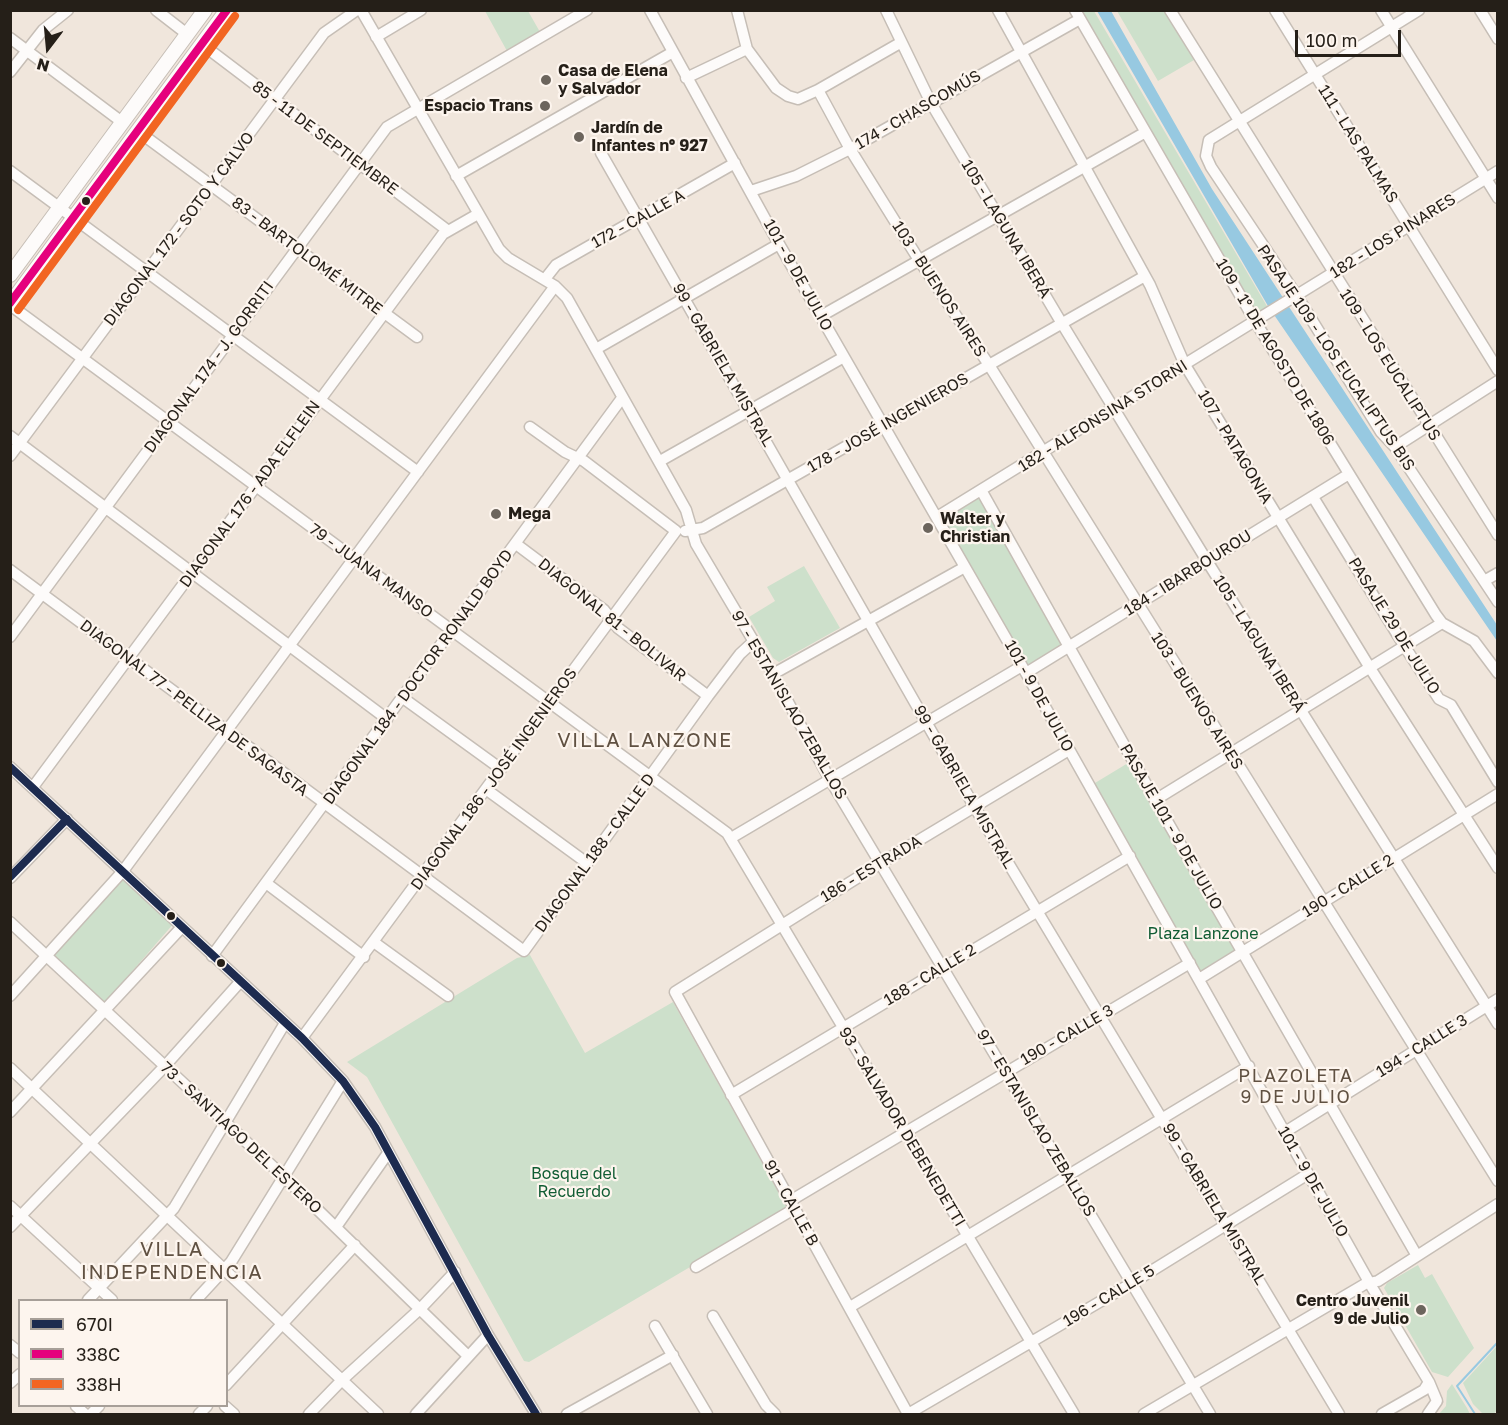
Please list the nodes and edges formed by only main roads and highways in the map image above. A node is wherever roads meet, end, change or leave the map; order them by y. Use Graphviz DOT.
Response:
graph roads {
  1 [pos="205,10"];
  2 [pos="227,10"];
  3 [pos="10,275"];
  4 [pos="10,304"];
  1 -- 3 [label="main road"];
  2 -- 4 [label="main road"];
}
